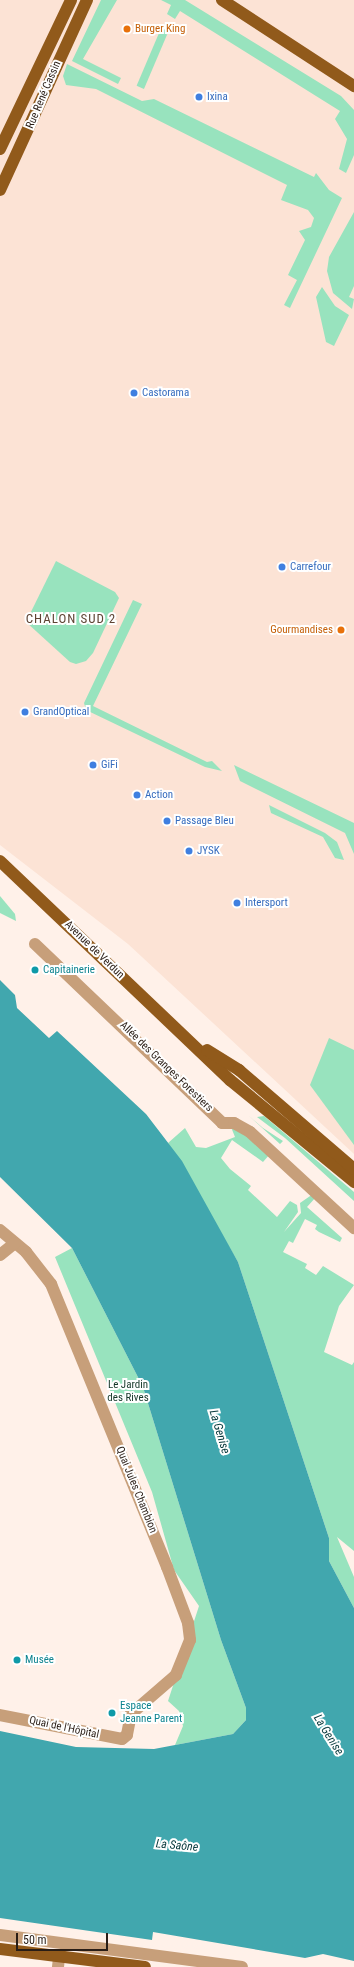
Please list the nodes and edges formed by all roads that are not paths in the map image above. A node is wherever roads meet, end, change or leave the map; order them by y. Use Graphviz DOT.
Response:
graph roads {
  1 [pos="71,0"];
  2 [pos="87,0"];
  3 [pos="222,0"];
  4 [pos="354,86"];
  5 [pos="0,149"];
  6 [pos="0,190"];
  7 [pos="0,861"];
  8 [pos="35,944"];
  9 [pos="189,1038"];
  10 [pos="354,1169"];
  11 [pos="354,1182"];
  12 [pos="354,1228"];
  13 [pos="0,1230"];
  14 [pos="15,1243"];
  15 [pos="0,1255"];
  16 [pos="0,1715"];
  17 [pos="127,1735"];
  18 [pos="0,1935"];
  19 [pos="0,1949"];
  20 [pos="59,1962"];
  21 [pos="145,1967"];
  22 [pos="242,1967"];
  1 -- 5 [label="main road, Rue René Cassin"];
  2 -- 6 [label="main road, Rue René Cassin"];
  3 -- 4 [label="main road"];
  7 -- 9 [label="main road, Avenue de Verdun"];
  8 -- 12 [label="street, Allée des Granges Forestiers"];
  9 -- 10 [label="main road, Avenue de Verdun"];
  9 -- 11 [label="main road, Avenue de Verdun"];
  13 -- 14 [label="street, Quai Jules Chambion"];
  14 -- 15 [label="street"];
  14 -- 17 [label="street, Quai Jules Chambion"];
  16 -- 17 [label="street, Quai de l'Hôpital"];
  18 -- 22 [label="street"];
  19 -- 20 [label="main road"];
  20 -- 21 [label="main road"];
}
